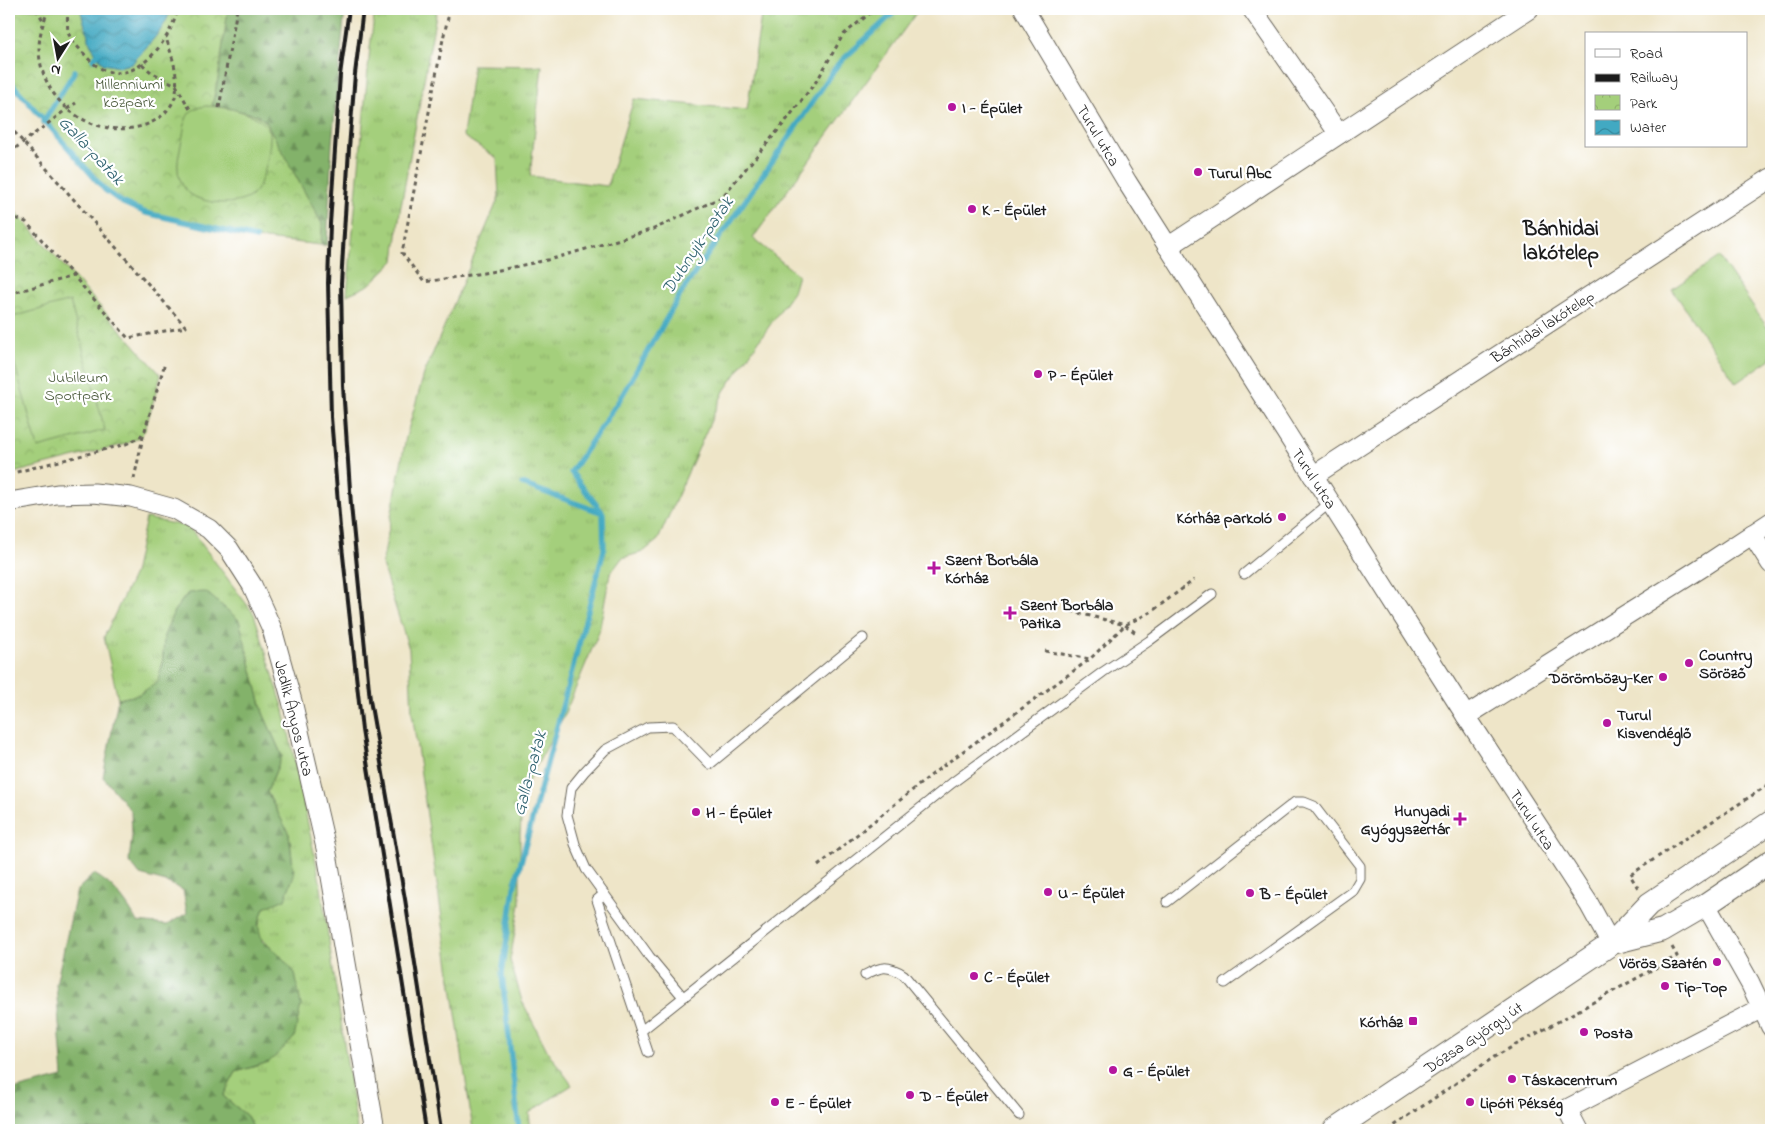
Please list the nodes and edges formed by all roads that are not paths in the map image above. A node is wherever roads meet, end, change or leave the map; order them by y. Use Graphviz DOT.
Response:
graph roads {
  1 [pos="1024,9"];
  2 [pos="1252,9"];
  3 [pos="1529,9"];
  4 [pos="1339,134"];
  5 [pos="1771,178"];
  6 [pos="1168,246"];
  7 [pos="1314,476"];
  8 [pos="9,502"];
  9 [pos="1331,502"];
  10 [pos="1771,522"];
  11 [pos="1752,534"];
  12 [pos="1771,564"];
  13 [pos="1244,574"];
  14 [pos="1212,594"];
  15 [pos="863,638"];
  16 [pos="1466,716"];
  17 [pos="1771,822"];
  18 [pos="1771,861"];
  19 [pos="604,894"];
  20 [pos="1167,902"];
  21 [pos="1706,905"];
  22 [pos="1611,944"];
  23 [pos="865,975"];
  24 [pos="1225,983"];
  25 [pos="683,998"];
  26 [pos="1762,1008"];
  27 [pos="1771,1027"];
  28 [pos="641,1031"];
  29 [pos="648,1052"];
  30 [pos="1019,1115"];
  31 [pos="375,1130"];
  32 [pos="1334,1130"];
  33 [pos="1578,1130"];
  1 -- 6 [label="street, Turul utca"];
  2 -- 4 [label="street"];
  3 -- 4 [label="street"];
  4 -- 6 [label="street"];
  5 -- 7 [label="street, Bánhidai lakótelep"];
  6 -- 7 [label="street, Turul utca"];
  7 -- 9 [label="street, Turul utca"];
  8 -- 31 [label="street, Jedlik Ányos utca"];
  9 -- 13 [label="lane"];
  9 -- 16 [label="street, Turul utca"];
  10 -- 11 [label="street"];
  11 -- 12 [label="street"];
  11 -- 16 [label="street"];
  14 -- 25 [label="lane"];
  15 -- 19 [label="lane"];
  16 -- 22 [label="street, Turul utca"];
  17 -- 22 [label="street, Dózsa György út"];
  18 -- 21 [label="street, Dózsa György út"];
  19 -- 25 [label="lane"];
  19 -- 28 [label="lane"];
  20 -- 24 [label="lane"];
  21 -- 22 [label="street, Dózsa György út"];
  21 -- 26 [label="street"];
  22 -- 32 [label="street, Dózsa György út"];
  23 -- 30 [label="lane"];
  25 -- 28 [label="lane"];
  26 -- 27 [label="street"];
  26 -- 33 [label="street"];
  28 -- 29 [label="lane"];
}
